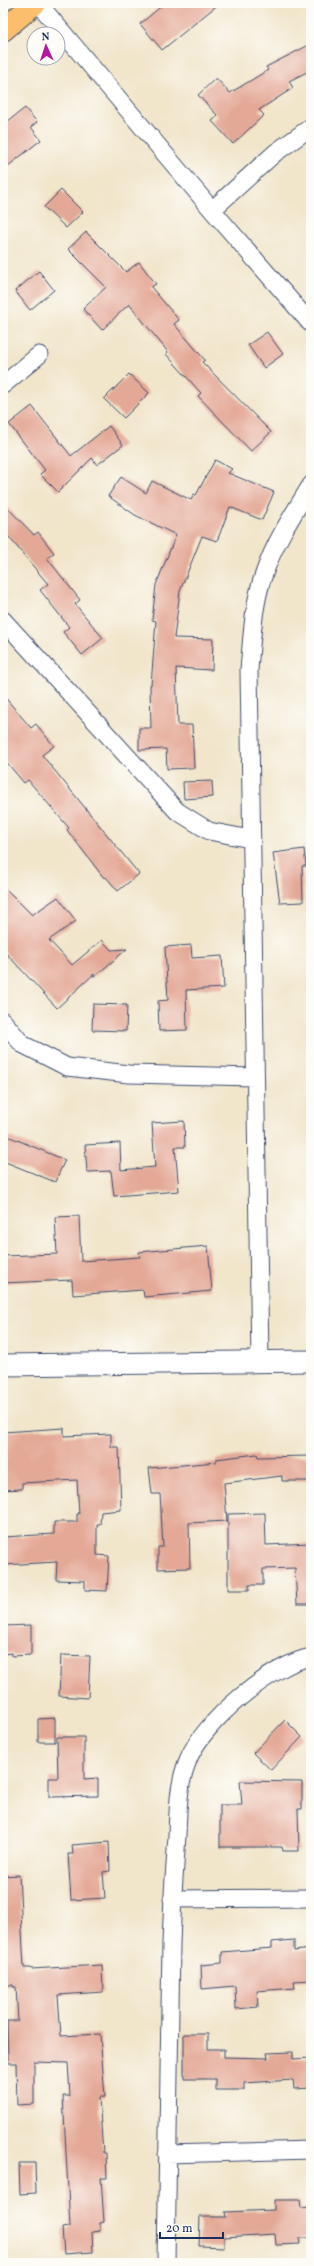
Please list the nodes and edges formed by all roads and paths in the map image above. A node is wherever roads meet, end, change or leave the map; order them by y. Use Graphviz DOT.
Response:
graph roads {
  1 [pos="35,3"];
  2 [pos="38,3"];
  3 [pos="3,30"];
  4 [pos="311,127"];
  5 [pos="212,210"];
  6 [pos="311,324"];
  7 [pos="39,355"];
  8 [pos="3,386"];
  9 [pos="311,485"];
  10 [pos="3,620"];
  11 [pos="250,839"];
  12 [pos="3,1021"];
  13 [pos="254,1077"];
  14 [pos="260,1361"];
  15 [pos="311,1361"];
  16 [pos="3,1366"];
  17 [pos="311,1657"];
  18 [pos="311,1898"];
  19 [pos="172,1900"];
  20 [pos="311,2150"];
  21 [pos="167,2154"];
  22 [pos="166,2263"];
  1 -- 3 [label="highway"];
  2 -- 5 [label="street"];
  4 -- 5 [label="street"];
  5 -- 6 [label="street"];
  7 -- 8 [label="street"];
  9 -- 11 [label="street"];
  10 -- 11 [label="street"];
  11 -- 13 [label="street"];
  12 -- 13 [label="street"];
  13 -- 14 [label="street"];
  14 -- 15 [label="street"];
  14 -- 16 [label="street"];
  17 -- 19 [label="street"];
  18 -- 19 [label="street"];
  19 -- 21 [label="street"];
  20 -- 21 [label="street"];
  21 -- 22 [label="street"];
}
